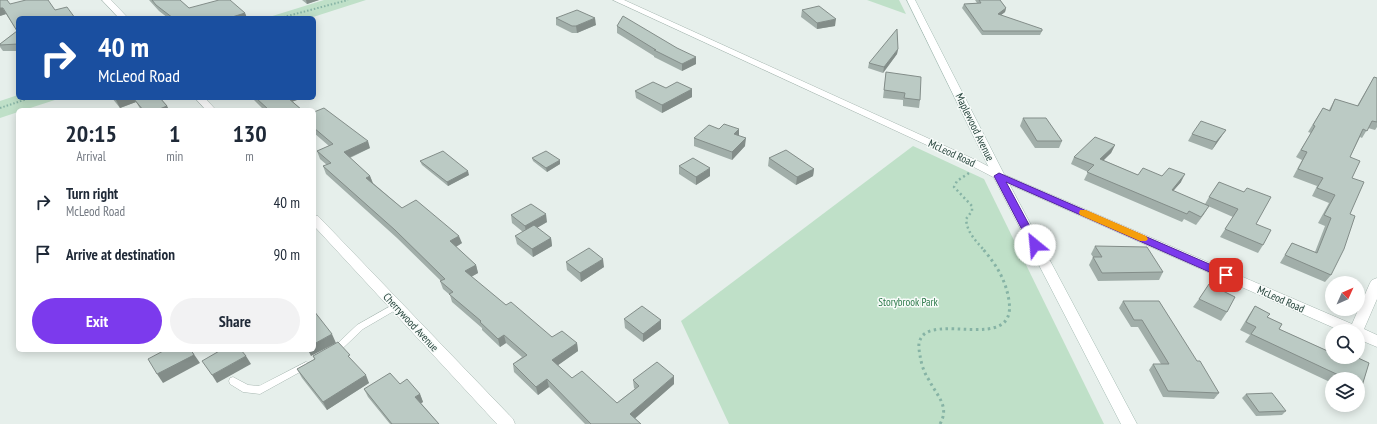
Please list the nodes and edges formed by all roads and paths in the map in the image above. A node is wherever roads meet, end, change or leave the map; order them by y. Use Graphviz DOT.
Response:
graph roads {
  1 [pos="106,0"];
  2 [pos="348,0"];
  3 [pos="617,0"];
  4 [pos="911,0"];
  5 [pos="122,16"];
  6 [pos="288,16"];
  7 [pos="24,100"];
  8 [pos="202,100"];
  9 [pos="0,108"];
  10 [pos="209,108"];
  11 [pos="974,163"];
  12 [pos="999,176"];
  13 [pos="316,221"];
  14 [pos="1377,283"];
  15 [pos="396,306"];
  16 [pos="1338,324"];
  17 [pos="1359,324"];
  18 [pos="1365,336"];
  19 [pos="1377,341"];
  20 [pos="327,354"];
  21 [pos="313,361"];
  22 [pos="233,381"];
  23 [pos="507,424"];
  24 [pos="940,424"];
  25 [pos="1129,424"];
  1 -- 5 [label="street"];
  2 -- 6 [label="path"];
  3 -- 11 [label="street, McLeod Road"];
  4 -- 12 [label="street, Maplewood Avenue"];
  7 -- 9 [label="path"];
  8 -- 10 [label="street"];
  11 -- 12 [label="street, McLeod Road"];
  11 -- 24 [label="path"];
  12 -- 16 [label="street, McLeod Road"];
  12 -- 25 [label="street, Maplewood Avenue"];
  13 -- 15 [label="street, Cherrywood Avenue"];
  14 -- 17 [label="street"];
  15 -- 20 [label="lane"];
  15 -- 23 [label="street, Cherrywood Avenue"];
  18 -- 19 [label="street, McLeod Road"];
  21 -- 22 [label="lane"];
}
